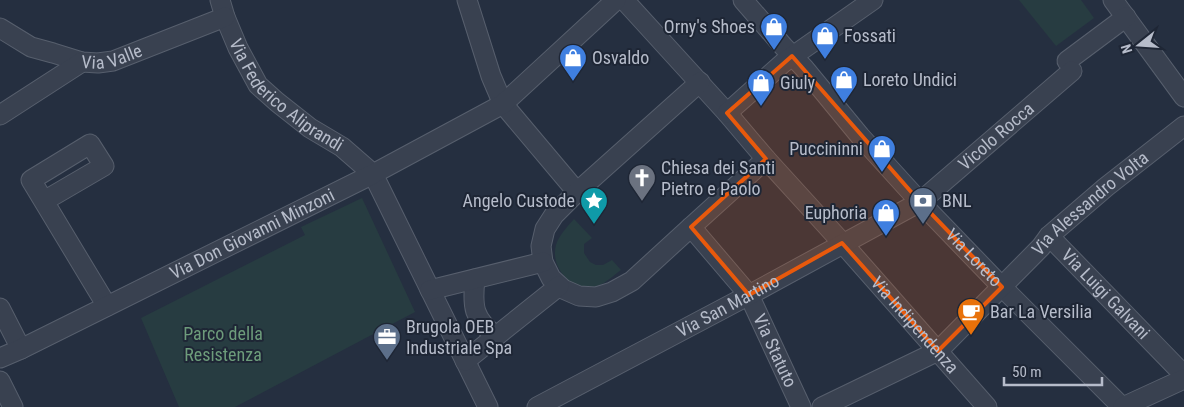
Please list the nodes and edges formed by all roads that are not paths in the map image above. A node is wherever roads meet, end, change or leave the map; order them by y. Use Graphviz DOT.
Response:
graph roads {
  1 [pos="616,0"];
  2 [pos="624,0"];
  3 [pos="743,0"];
  4 [pos="873,0"];
  5 [pos="1113,0"];
  6 [pos="469,4"];
  7 [pos="223,8"];
  8 [pos="1126,16"];
  9 [pos="0,28"];
  10 [pos="792,56"];
  11 [pos="82,62"];
  12 [pos="700,82"];
  13 [pos="1184,97"];
  14 [pos="503,104"];
  15 [pos="727,113"];
  16 [pos="0,115"];
  17 [pos="1184,126"];
  18 [pos="766,159"];
  19 [pos="373,174"];
  20 [pos="577,192"];
  21 [pos="44,201"];
  22 [pos="920,202"];
  23 [pos="691,227"];
  24 [pos="1049,236"];
  25 [pos="842,243"];
  26 [pos="543,262"];
  27 [pos="475,279"];
  28 [pos="559,286"];
  29 [pos="1002,287"];
  30 [pos="430,290"];
  31 [pos="749,294"];
  32 [pos="107,306"];
  33 [pos="0,308"];
  34 [pos="496,336"];
  35 [pos="21,349"];
  36 [pos="938,351"];
  37 [pos="0,358"];
  38 [pos="465,361"];
  39 [pos="1184,375"];
  40 [pos="1184,379"];
  41 [pos="0,381"];
  42 [pos="13,407"];
  43 [pos="488,407"];
  44 [pos="537,407"];
  45 [pos="801,407"];
  46 [pos="822,407"];
  47 [pos="987,407"];
  48 [pos="1123,407"];
  1 -- 14 [label="street, Via Don Giovanni Minzoni"];
  2 -- 12 [label="street, Via Indipendenza"];
  3 -- 10 [label="street, Via Loreto"];
  4 -- 10 [label="street"];
  5 -- 8 [label="street"];
  6 -- 14 [label="street"];
  7 -- 11 [label="street, Via Valle"];
  7 -- 19 [label="street, Via Federico Aliprandi"];
  8 -- 13 [label="street"];
  8 -- 22 [label="street, Vicolo Rocca"];
  9 -- 11 [label="street, Via Valle"];
  10 -- 15 [label="street"];
  10 -- 22 [label="street, Via Loreto"];
  11 -- 16 [label="street"];
  12 -- 15 [label="street, Via Indipendenza"];
  12 -- 20 [label="street"];
  14 -- 19 [label="street, Via Don Giovanni Minzoni"];
  14 -- 20 [label="street"];
  15 -- 18 [label="street, Via Indipendenza"];
  17 -- 24 [label="street, Via Alessandro Volta"];
  18 -- 23 [label="street"];
  18 -- 25 [label="street, Via Indipendenza"];
  19 -- 30 [label="street"];
  19 -- 32 [label="street, Via Don Giovanni Minzoni"];
  20 -- 26 [label="street"];
  21 -- 32 [label="street"];
  22 -- 25 [label="street, Via San Martino"];
  22 -- 29 [label="street, Via Loreto"];
  23 -- 28 [label="street"];
  23 -- 31 [label="street, Via Statuto"];
  24 -- 29 [label="street, Via Alessandro Volta"];
  24 -- 39 [label="street, Via Luigi Galvani"];
  25 -- 31 [label="street, Via San Martino"];
  25 -- 36 [label="street, Via Indipendenza"];
  26 -- 27 [label="street"];
  26 -- 28 [label="street"];
  27 -- 30 [label="street"];
  27 -- 34 [label="street"];
  28 -- 34 [label="street"];
  29 -- 36 [label="street, Via Alessandro Volta"];
  29 -- 48 [label="street, Via Loreto"];
  30 -- 38 [label="street"];
  31 -- 44 [label="street, Via San Martino"];
  31 -- 45 [label="street, Via Statuto"];
  32 -- 35 [label="street, Via Don Giovanni Minzoni"];
  33 -- 35 [label="street"];
  34 -- 38 [label="street"];
  35 -- 37 [label="street, Via Don Giovanni Minzoni"];
  36 -- 46 [label="street, Via Alessandro Volta"];
  36 -- 47 [label="street, Via Indipendenza"];
  38 -- 43 [label="street"];
  40 -- 48 [label="street"];
  41 -- 42 [label="street"];
}
